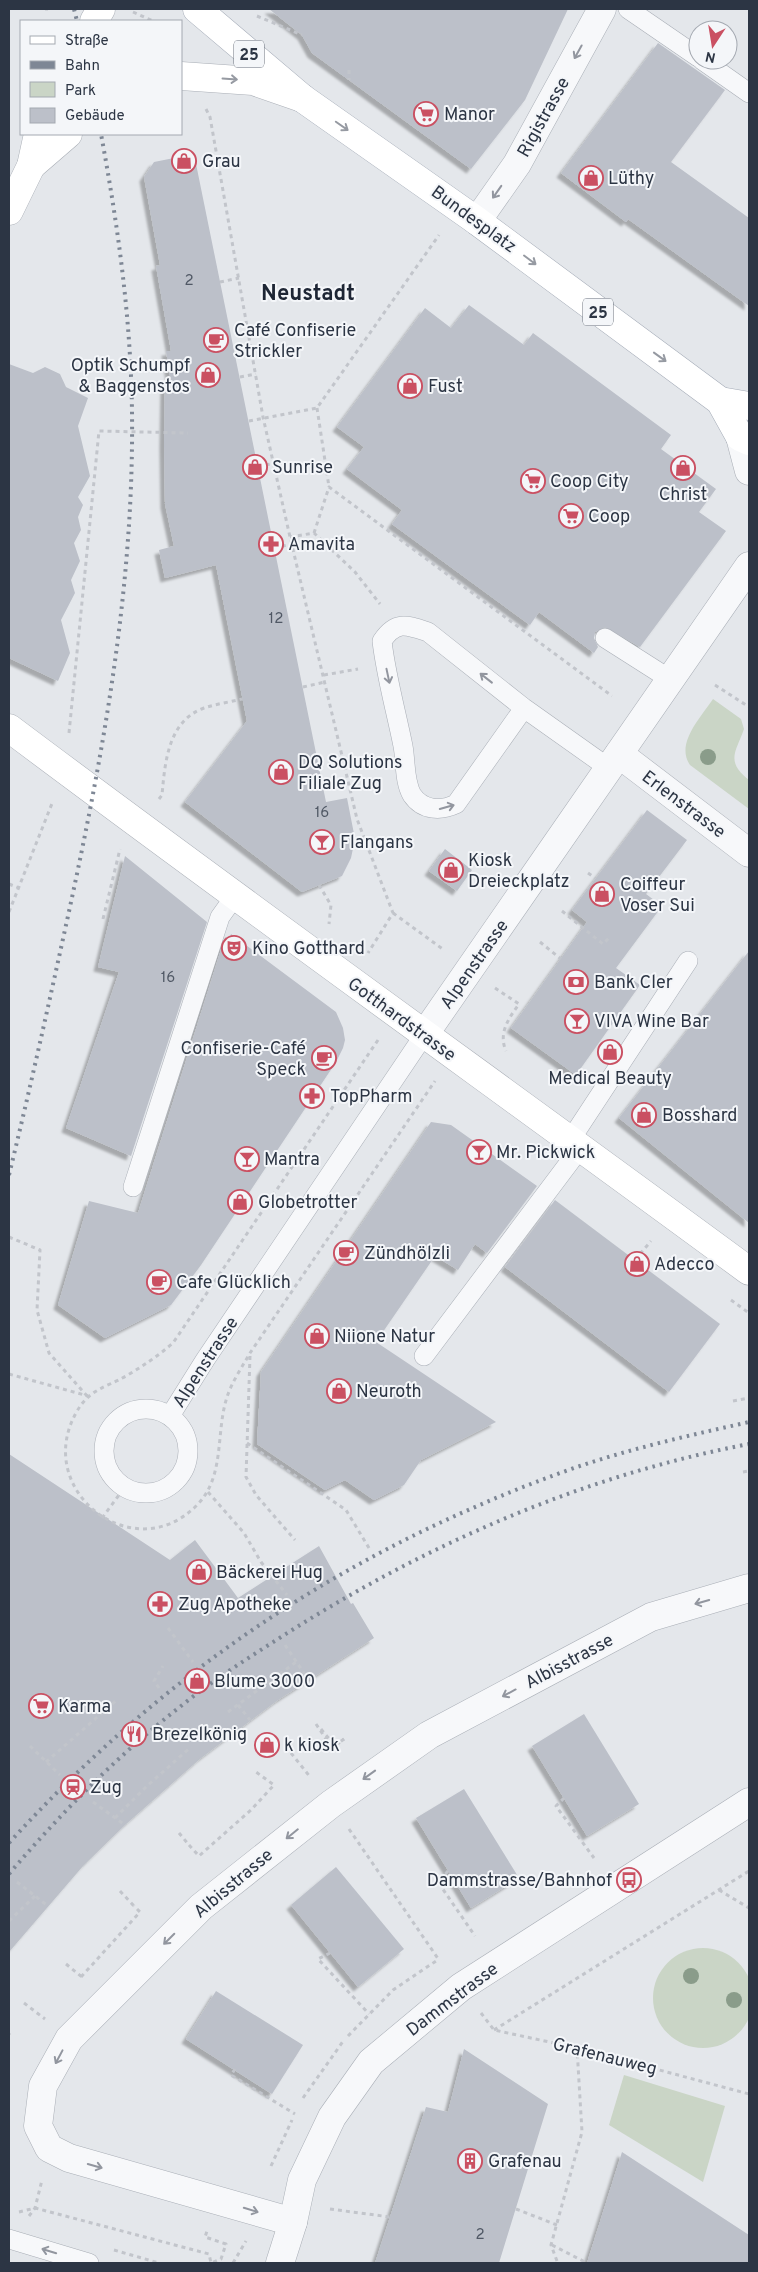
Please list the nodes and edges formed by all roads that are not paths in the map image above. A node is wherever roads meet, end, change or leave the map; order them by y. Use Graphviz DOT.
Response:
graph roads {
  1 [pos="197,9"];
  2 [pos="602,9"];
  3 [pos="628,9"];
  4 [pos="688,50"];
  5 [pos="716,70"];
  6 [pos="182,76"];
  7 [pos="749,93"];
  8 [pos="302,98"];
  9 [pos="38,135"];
  10 [pos="67,135"];
  11 [pos="31,166"];
  12 [pos="9,211"];
  13 [pos="468,214"];
  14 [pos="720,401"];
  15 [pos="749,406"];
  16 [pos="745,439"];
  17 [pos="749,471"];
  18 [pos="749,566"];
  19 [pos="605,638"];
  20 [pos="671,680"];
  21 [pos="524,708"];
  22 [pos="9,728"];
  23 [pos="615,762"];
  24 [pos="749,853"];
  25 [pos="235,896"];
  26 [pos="688,961"];
  27 [pos="424,1035"];
  28 [pos="576,1143"];
  29 [pos="133,1187"];
  30 [pos="749,1271"];
  31 [pos="424,1356"];
  32 [pos="170,1416"];
  33 [pos="749,1588"];
  34 [pos="749,1802"];
  35 [pos="293,2222"];
  36 [pos="9,2239"];
  37 [pos="89,2263"];
  38 [pos="280,2263"];
  1 -- 8 [label="main road, Bundesplatz / 25"];
  2 -- 13 [label="street, Rigistrasse, one-way"];
  3 -- 4 [label="lane"];
  5 -- 7 [label="lane"];
  6 -- 8 [label="main road, one-way"];
  8 -- 13 [label="main road, Bundesplatz / 25, one-way"];
  9 -- 11 [label="main road"];
  10 -- 11 [label="main road"];
  11 -- 12 [label="main road"];
  13 -- 14 [label="main road, Bundesplatz / 25, one-way"];
  14 -- 15 [label="main road, 25"];
  14 -- 16 [label="main road, Bundesplatz / 25"];
  16 -- 17 [label="street, Bundesplatz"];
  18 -- 20 [label="street, Alpenstrasse"];
  19 -- 20 [label="lane"];
  20 -- 23 [label="street, Alpenstrasse"];
  21 -- 21 [label="lane, one-way"];
  21 -- 23 [label="lane"];
  22 -- 25 [label="main road, Gotthardstrasse"];
  23 -- 24 [label="street, Erlenstrasse"];
  23 -- 27 [label="street, Alpenstrasse"];
  25 -- 27 [label="main road, Gotthardstrasse"];
  25 -- 29 [label="lane"];
  26 -- 28 [label="lane"];
  27 -- 28 [label="main road, Gotthardstrasse"];
  27 -- 32 [label="lane, Alpenstrasse"];
  28 -- 30 [label="main road, Gotthardstrasse"];
  28 -- 31 [label="lane"];
  32 -- 32 [label="lane"];
  33 -- 35 [label="street, Albisstrasse, one-way"];
  34 -- 35 [label="street, Dammstrasse"];
  35 -- 38 [label="street, Dammstrasse"];
  37 -- 36 [label="lane, one-way"];
}
